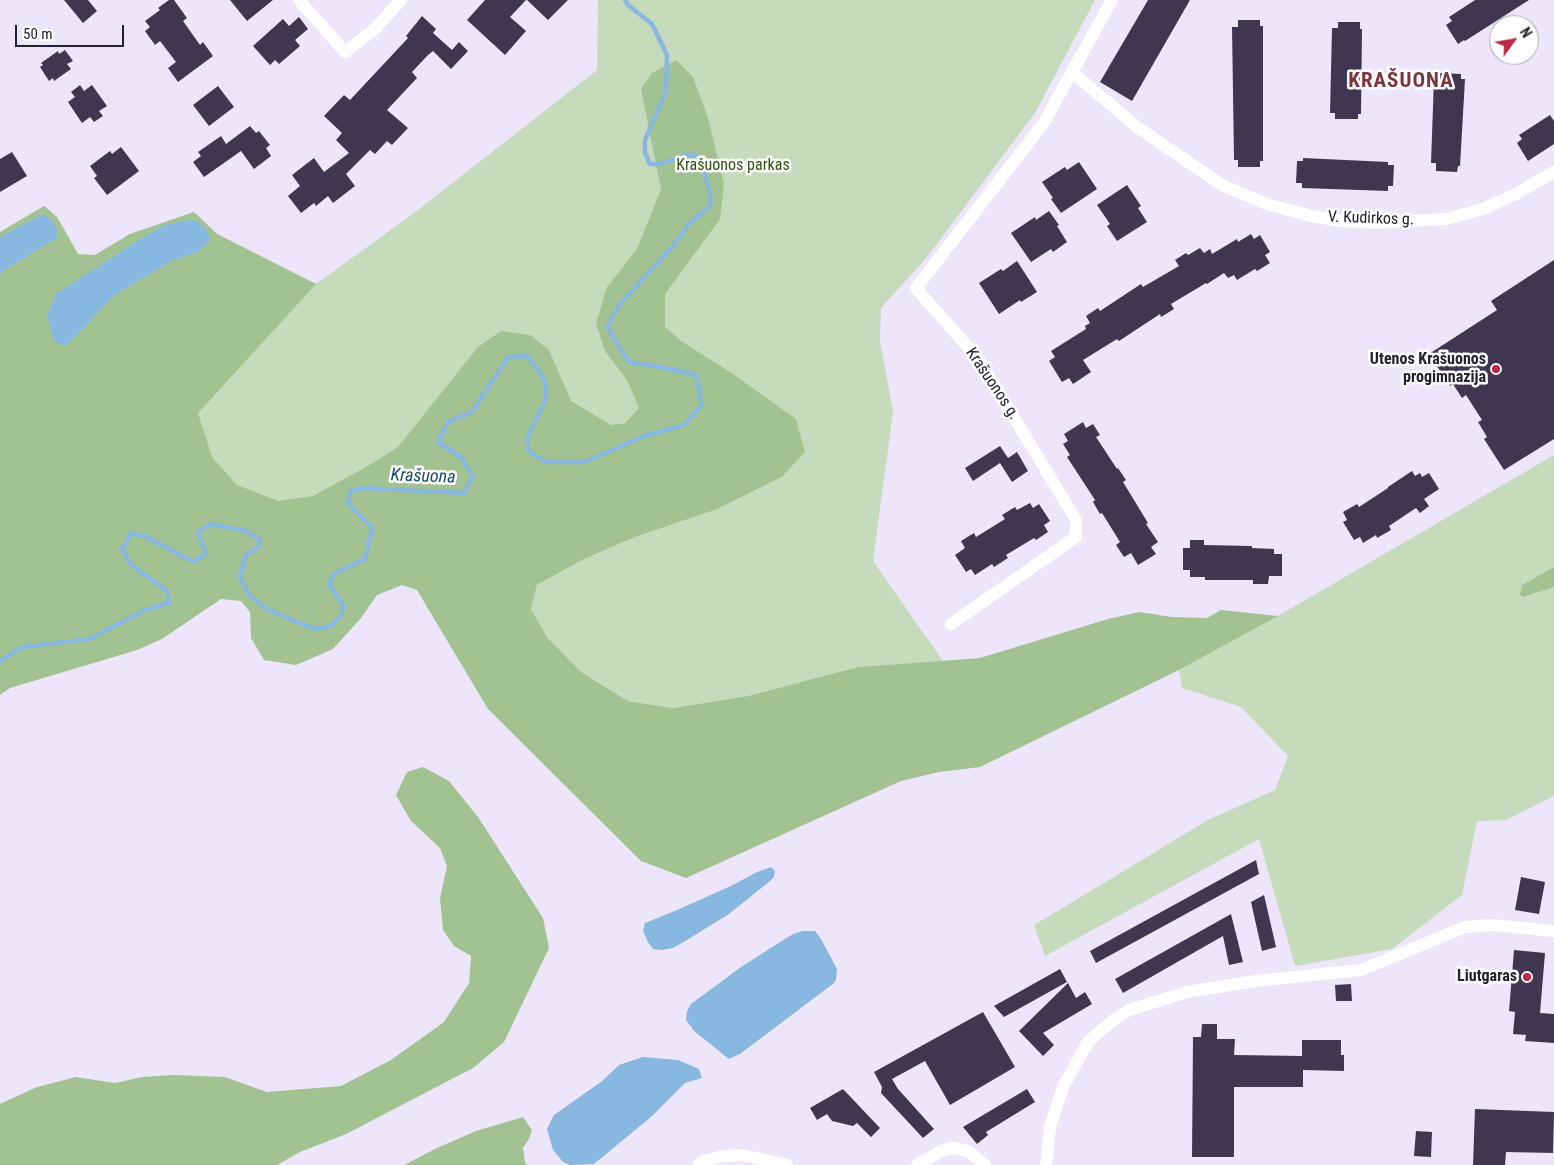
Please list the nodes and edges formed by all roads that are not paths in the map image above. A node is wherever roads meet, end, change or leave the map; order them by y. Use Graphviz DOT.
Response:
graph roads {
  1 [pos="299,0"];
  2 [pos="400,0"];
  3 [pos="1112,0"];
  4 [pos="1072,72"];
  5 [pos="1554,172"];
  6 [pos="951,624"];
  7 [pos="1554,931"];
  8 [pos="698,1165"];
  9 [pos="787,1165"];
  10 [pos="917,1165"];
  11 [pos="985,1165"];
  12 [pos="1046,1165"];
  1 -- 2 [label="street"];
  3 -- 4 [label="street"];
  4 -- 5 [label="street, V. Kudirkos g."];
  4 -- 6 [label="street, Krašuonos g."];
  7 -- 12 [label="street"];
  8 -- 9 [label="street"];
  10 -- 11 [label="street"];
}
